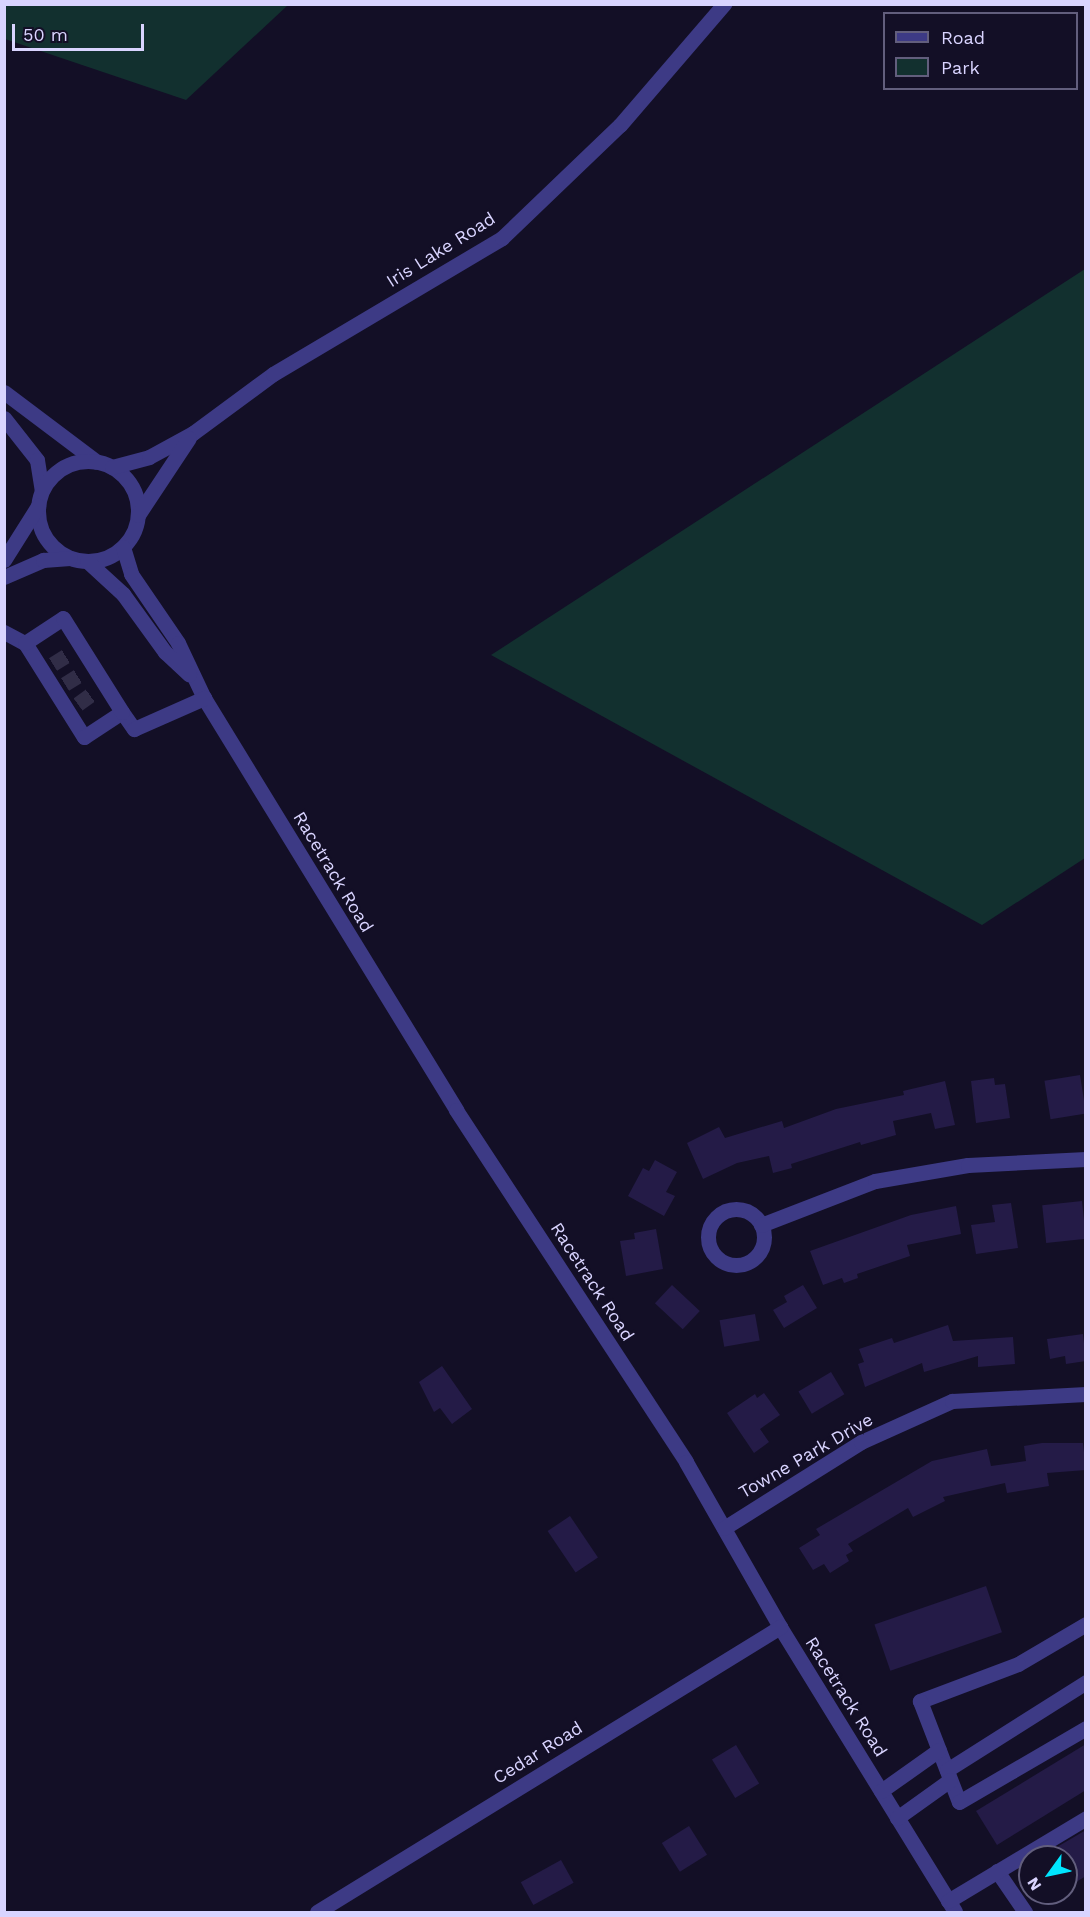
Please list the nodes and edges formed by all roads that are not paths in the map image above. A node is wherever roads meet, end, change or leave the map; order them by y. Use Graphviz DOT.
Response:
graph roads {
  1 [pos="724,4"];
  2 [pos="4,392"];
  3 [pos="4,418"];
  4 [pos="193,433"];
  5 [pos="97,462"];
  6 [pos="112,467"];
  7 [pos="42,490"];
  8 [pos="38,506"];
  9 [pos="138,516"];
  10 [pos="123,548"];
  11 [pos="70,558"];
  12 [pos="4,560"];
  13 [pos="87,561"];
  14 [pos="4,577"];
  15 [pos="4,633"];
  16 [pos="25,643"];
  17 [pos="191,676"];
  18 [pos="204,698"];
  19 [pos="122,712"];
  20 [pos="1086,1159"];
  21 [pos="761,1224"];
  22 [pos="1086,1394"];
  23 [pos="724,1528"];
  24 [pos="1086,1624"];
  25 [pos="780,1627"];
  26 [pos="1086,1682"];
  27 [pos="1086,1728"];
  28 [pos="939,1750"];
  29 [pos="949,1775"];
  30 [pos="881,1791"];
  31 [pos="897,1818"];
  32 [pos="1086,1818"];
  33 [pos="997,1871"];
  34 [pos="952,1907"];
  35 [pos="317,1912"];
  36 [pos="1024,1912"];
  1 -- 4 [label="street, Iris Lake Road"];
  2 -- 5 [label="street"];
  3 -- 7 [label="street"];
  4 -- 6 [label="street, Iris Lake Road"];
  4 -- 9 [label="street, Iris Lake Road"];
  5 -- 6 [label="street"];
  5 -- 7 [label="street"];
  6 -- 9 [label="street"];
  7 -- 8 [label="street"];
  8 -- 11 [label="street"];
  8 -- 12 [label="street"];
  9 -- 10 [label="street"];
  10 -- 13 [label="street"];
  10 -- 17 [label="street, Racetrack Road"];
  11 -- 13 [label="street"];
  11 -- 14 [label="street"];
  13 -- 17 [label="street, Racetrack Road"];
  15 -- 16 [label="street"];
  16 -- 19 [label="street"];
  16 -- 19 [label="street"];
  17 -- 18 [label="street, Racetrack Road"];
  18 -- 19 [label="street"];
  18 -- 23 [label="street, Racetrack Road"];
  20 -- 21 [label="street"];
  22 -- 23 [label="street, Towne Park Drive"];
  23 -- 25 [label="street, Racetrack Road"];
  24 -- 28 [label="street"];
  25 -- 30 [label="street, Racetrack Road"];
  25 -- 35 [label="street, Cedar Road"];
  26 -- 29 [label="street"];
  27 -- 29 [label="street"];
  28 -- 29 [label="street"];
  28 -- 30 [label="street"];
  29 -- 31 [label="street"];
  30 -- 31 [label="street, Racetrack Road"];
  31 -- 34 [label="street, Racetrack Road"];
  32 -- 33 [label="street"];
  33 -- 34 [label="street"];
  33 -- 36 [label="street"];
}
